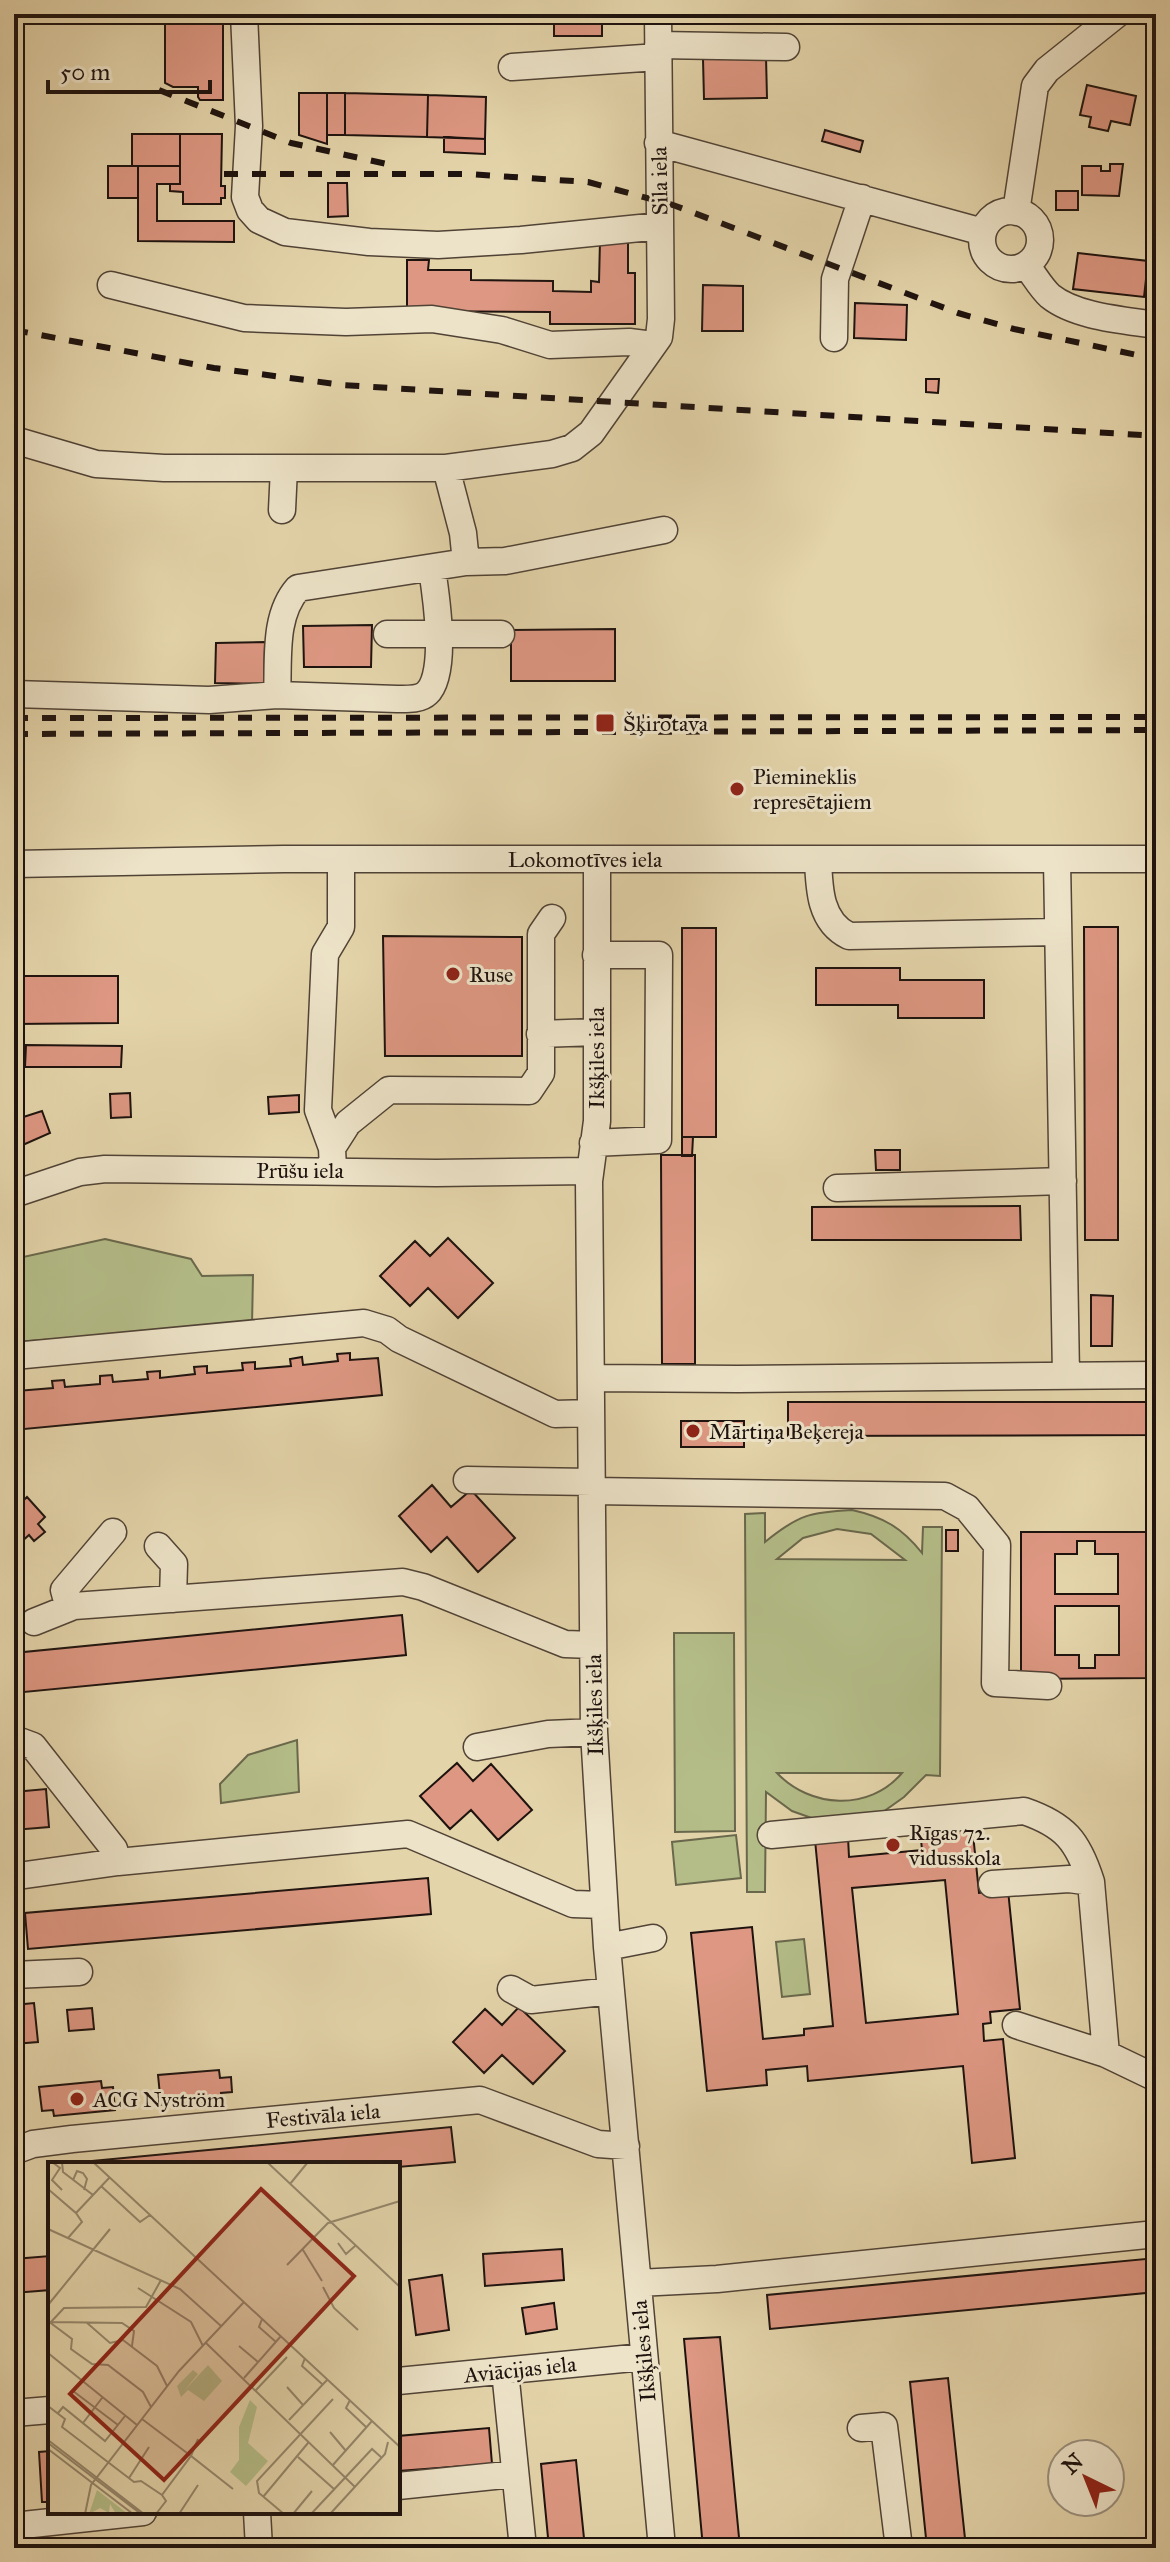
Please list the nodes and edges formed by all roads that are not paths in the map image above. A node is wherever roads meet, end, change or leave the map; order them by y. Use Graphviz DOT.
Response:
graph roads {
  1 [pos="244,14"];
  2 [pos="658,14"];
  3 [pos="1117,14"];
  4 [pos="786,47"];
  5 [pos="658,51"];
  6 [pos="512,67"];
  7 [pos="658,143"];
  8 [pos="862,198"];
  9 [pos="1016,212"];
  10 [pos="660,226"];
  11 [pos="983,232"];
  12 [pos="1026,265"];
  13 [pos="111,285"];
  14 [pos="1156,325"];
  15 [pos="834,338"];
  16 [pos="653,345"];
  17 [pos="14,440"];
  18 [pos="284,468"];
  19 [pos="446,468"];
  20 [pos="282,510"];
  21 [pos="664,530"];
  22 [pos="466,562"];
  23 [pos="432,569"];
  24 [pos="387,634"];
  25 [pos="440,634"];
  26 [pos="501,634"];
  27 [pos="14,694"];
  28 [pos="277,695"];
  29 [pos="341,859"];
  30 [pos="818,859"];
  31 [pos="1156,859"];
  32 [pos="597,860"];
  33 [pos="1057,860"];
  34 [pos="14,864"];
  35 [pos="552,918"];
  36 [pos="1058,932"];
  37 [pos="596,955"];
  38 [pos="596,1032"];
  39 [pos="540,1034"];
  40 [pos="593,1143"];
  41 [pos="332,1159"];
  42 [pos="589,1171"];
  43 [pos="1063,1181"];
  44 [pos="837,1188"];
  45 [pos="14,1194"];
  46 [pos="14,1356"];
  47 [pos="1066,1375"];
  48 [pos="1156,1375"];
  49 [pos="592,1378"];
  50 [pos="591,1413"];
  51 [pos="467,1480"];
  52 [pos="592,1486"];
  53 [pos="113,1532"];
  54 [pos="158,1546"];
  55 [pos="173,1599"];
  56 [pos="74,1606"];
  57 [pos="34,1622"];
  58 [pos="593,1645"];
  59 [pos="1048,1686"];
  60 [pos="594,1732"];
  61 [pos="14,1739"];
  62 [pos="477,1747"];
  63 [pos="771,1835"];
  64 [pos="118,1862"];
  65 [pos="14,1880"];
  66 [pos="1091,1882"];
  67 [pos="992,1884"];
  68 [pos="603,1905"];
  69 [pos="653,1938"];
  70 [pos="607,1947"];
  71 [pos="79,1972"];
  72 [pos="14,1975"];
  73 [pos="511,1989"];
  74 [pos="611,1991"];
  75 [pos="1016,2025"];
  76 [pos="1106,2054"];
  77 [pos="1149,2075"];
  78 [pos="626,2146"];
  79 [pos="14,2151"];
  80 [pos="1156,2234"];
  81 [pos="638,2283"];
  82 [pos="643,2357"];
  83 [pos="505,2371"];
  84 [pos="400,2381"];
  85 [pos="48,2410"];
  86 [pos="14,2413"];
  87 [pos="861,2428"];
  88 [pos="515,2474"];
  89 [pos="400,2486"];
  90 [pos="131,2514"];
  91 [pos="257,2514"];
  92 [pos="24,2532"];
  93 [pos="259,2548"];
  94 [pos="523,2548"];
  95 [pos="662,2548"];
  96 [pos="899,2548"];
  1 -- 10 [label="street"];
  2 -- 5 [label="street, Sila iela"];
  3 -- 9 [label="street"];
  4 -- 5 [label="street"];
  5 -- 6 [label="street"];
  5 -- 7 [label="street, Sila iela"];
  7 -- 8 [label="street"];
  7 -- 10 [label="street, Sila iela"];
  8 -- 11 [label="street"];
  8 -- 15 [label="street"];
  9 -- 11 [label="street"];
  9 -- 12 [label="street"];
  10 -- 16 [label="street, Sila iela"];
  11 -- 12 [label="street"];
  12 -- 14 [label="street"];
  13 -- 16 [label="street"];
  16 -- 19 [label="street"];
  17 -- 18 [label="street"];
  18 -- 19 [label="street"];
  18 -- 20 [label="street"];
  19 -- 22 [label="street"];
  21 -- 22 [label="street"];
  22 -- 23 [label="street"];
  23 -- 25 [label="street"];
  23 -- 28 [label="street"];
  24 -- 25 [label="street"];
  25 -- 26 [label="street"];
  25 -- 28 [label="street"];
  27 -- 28 [label="street"];
  29 -- 32 [label="street, Lokomotīves iela"];
  29 -- 34 [label="street, Lokomotīves iela"];
  29 -- 41 [label="street"];
  30 -- 32 [label="street, Lokomotīves iela"];
  30 -- 33 [label="street, Lokomotīves iela"];
  30 -- 36 [label="street"];
  31 -- 33 [label="street, Lokomotīves iela"];
  32 -- 37 [label="street, Ikšķiles iela"];
  33 -- 36 [label="street"];
  35 -- 39 [label="street"];
  36 -- 43 [label="street"];
  37 -- 38 [label="street, Ikšķiles iela"];
  37 -- 40 [label="street"];
  38 -- 39 [label="street"];
  38 -- 40 [label="street, Ikšķiles iela"];
  39 -- 41 [label="street"];
  40 -- 42 [label="street, Ikšķiles iela"];
  41 -- 42 [label="street, Prūšu iela"];
  41 -- 45 [label="street, Prūšu iela"];
  42 -- 49 [label="street, Ikšķiles iela"];
  43 -- 44 [label="street"];
  43 -- 47 [label="street"];
  46 -- 50 [label="street"];
  47 -- 48 [label="street"];
  47 -- 49 [label="street"];
  49 -- 50 [label="street, Ikšķiles iela"];
  50 -- 52 [label="street, Ikšķiles iela"];
  51 -- 52 [label="street"];
  52 -- 58 [label="street, Ikšķiles iela"];
  52 -- 59 [label="street"];
  53 -- 56 [label="street"];
  54 -- 55 [label="street"];
  55 -- 56 [label="street"];
  55 -- 58 [label="street"];
  56 -- 57 [label="street"];
  58 -- 60 [label="street, Ikšķiles iela"];
  60 -- 62 [label="street"];
  60 -- 68 [label="street, Ikšķiles iela"];
  61 -- 64 [label="street"];
  63 -- 66 [label="street"];
  64 -- 65 [label="street"];
  64 -- 68 [label="street"];
  66 -- 67 [label="street"];
  66 -- 76 [label="street"];
  68 -- 70 [label="street, Ikšķiles iela"];
  69 -- 70 [label="street"];
  70 -- 74 [label="street, Ikšķiles iela"];
  71 -- 72 [label="street"];
  73 -- 74 [label="street"];
  74 -- 78 [label="street, Ikšķiles iela"];
  75 -- 76 [label="street"];
  76 -- 77 [label="street"];
  78 -- 79 [label="street, Festivāla iela"];
  78 -- 81 [label="street, Ikšķiles iela"];
  80 -- 81 [label="street"];
  81 -- 82 [label="street, Ikšķiles iela"];
  82 -- 83 [label="street, Aviācijas iela"];
  82 -- 95 [label="street, Ikšķiles iela"];
  83 -- 84 [label="street, Aviācijas iela"];
  83 -- 88 [label="street"];
  85 -- 86 [label="street"];
  87 -- 96 [label="street"];
  88 -- 89 [label="street"];
  88 -- 94 [label="street"];
  90 -- 92 [label="street"];
  91 -- 93 [label="street"];
}
